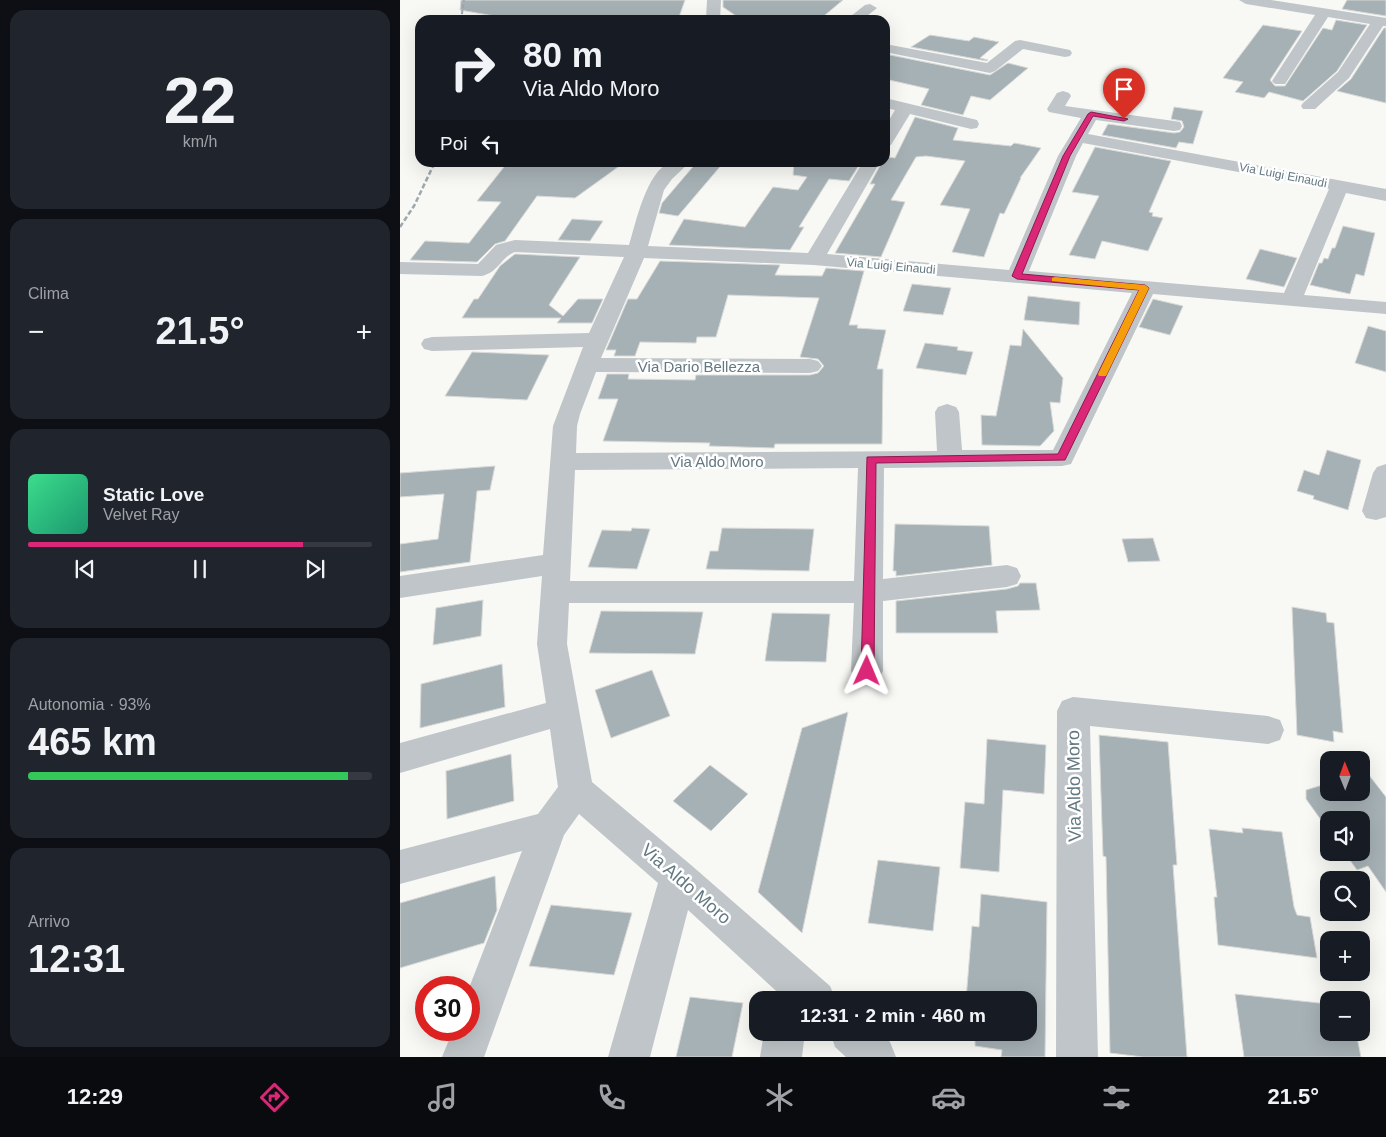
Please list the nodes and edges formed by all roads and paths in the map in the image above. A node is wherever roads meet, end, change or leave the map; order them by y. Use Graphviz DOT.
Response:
graph roads {
  1 [pos="714,0"];
  2 [pos="1246,0"];
  3 [pos="870,8"];
  4 [pos="1324,12"];
  5 [pos="713,15"];
  6 [pos="860,15"];
  7 [pos="1383,22"];
  8 [pos="890,49"];
  9 [pos="1065,53"];
  10 [pos="1280,81"];
  11 [pos="1063,96"];
  12 [pos="890,104"];
  13 [pos="1309,106"];
  14 [pos="905,108"];
  15 [pos="1091,114"];
  16 [pos="971,124"];
  17 [pos="1174,126"];
  18 [pos="890,133"];
  19 [pos="1079,138"];
  20 [pos="676,167"];
  21 [pos="869,167"];
  22 [pos="1340,186"];
  23 [pos="1386,195"];
  24 [pos="637,251"];
  25 [pos="814,259"];
  26 [pos="400,268"];
  27 [pos="1017,276"];
  28 [pos="1145,288"];
  29 [pos="1291,300"];
  30 [pos="1386,308"];
  31 [pos="432,344"];
  32 [pos="592,353"];
  33 [pos="810,366"];
  34 [pos="948,412"];
  35 [pos="871,459"];
  36 [pos="950,459"];
  37 [pos="563,462"];
  38 [pos="1386,473"];
  39 [pos="1376,511"];
  40 [pos="1007,576"];
  41 [pos="556,578"];
  42 [pos="400,587"];
  43 [pos="869,592"];
  44 [pos="867,671"];
  45 [pos="563,712"];
  46 [pos="1268,730"];
  47 [pos="400,758"];
  48 [pos="576,790"];
  49 [pos="548,827"];
  50 [pos="400,867"];
  51 [pos="678,877"];
  52 [pos="798,991"];
  53 [pos="784,1041"];
  54 [pos="859,1041"];
  55 [pos="463,1057"];
  56 [pos="629,1057"];
  57 [pos="781,1057"];
  58 [pos="875,1057"];
  59 [pos="1077,1057"];
  1 -- 5 [label="street"];
  2 -- 4 [label="street"];
  3 -- 6 [label="street"];
  4 -- 7 [label="street"];
  4 -- 10 [label="street"];
  7 -- 13 [label="street"];
  8 -- 9 [label="street"];
  11 -- 15 [label="street"];
  12 -- 14 [label="street"];
  14 -- 16 [label="street"];
  14 -- 18 [label="street"];
  15 -- 17 [label="street"];
  15 -- 19 [label="street"];
  19 -- 22 [label="street, Via Luigi Einaudi"];
  19 -- 27 [label="street"];
  20 -- 24 [label="street"];
  21 -- 25 [label="street"];
  22 -- 23 [label="street, Via Luigi Einaudi"];
  22 -- 29 [label="street, Via Luigi Einaudi"];
  24 -- 25 [label="street, Via Luigi Einaudi"];
  24 -- 26 [label="street"];
  24 -- 32 [label="street"];
  25 -- 27 [label="street, Via Luigi Einaudi"];
  27 -- 28 [label="street, Via Luigi Einaudi"];
  28 -- 29 [label="street, Via Luigi Einaudi"];
  28 -- 36 [label="street, Via Aldo Moro"];
  29 -- 30 [label="street, Via Luigi Einaudi"];
  31 -- 32 [label="street"];
  32 -- 33 [label="street, Via Dario Bellezza"];
  32 -- 37 [label="street"];
  34 -- 36 [label="street"];
  35 -- 36 [label="street, Via Aldo Moro"];
  35 -- 37 [label="street, Via Aldo Moro"];
  35 -- 43 [label="street"];
  37 -- 41 [label="street"];
  38 -- 39 [label="street"];
  40 -- 43 [label="street"];
  41 -- 42 [label="street"];
  41 -- 43 [label="street"];
  41 -- 45 [label="street"];
  43 -- 44 [label="street"];
  45 -- 47 [label="street"];
  45 -- 48 [label="street"];
  46 -- 59 [label="street, Via Aldo Moro"];
  48 -- 49 [label="street"];
  48 -- 51 [label="street, Via Aldo Moro"];
  49 -- 50 [label="street"];
  49 -- 55 [label="street"];
  51 -- 52 [label="street, Via Aldo Moro"];
  51 -- 56 [label="street"];
  53 -- 57 [label="street"];
  54 -- 58 [label="street"];
}
